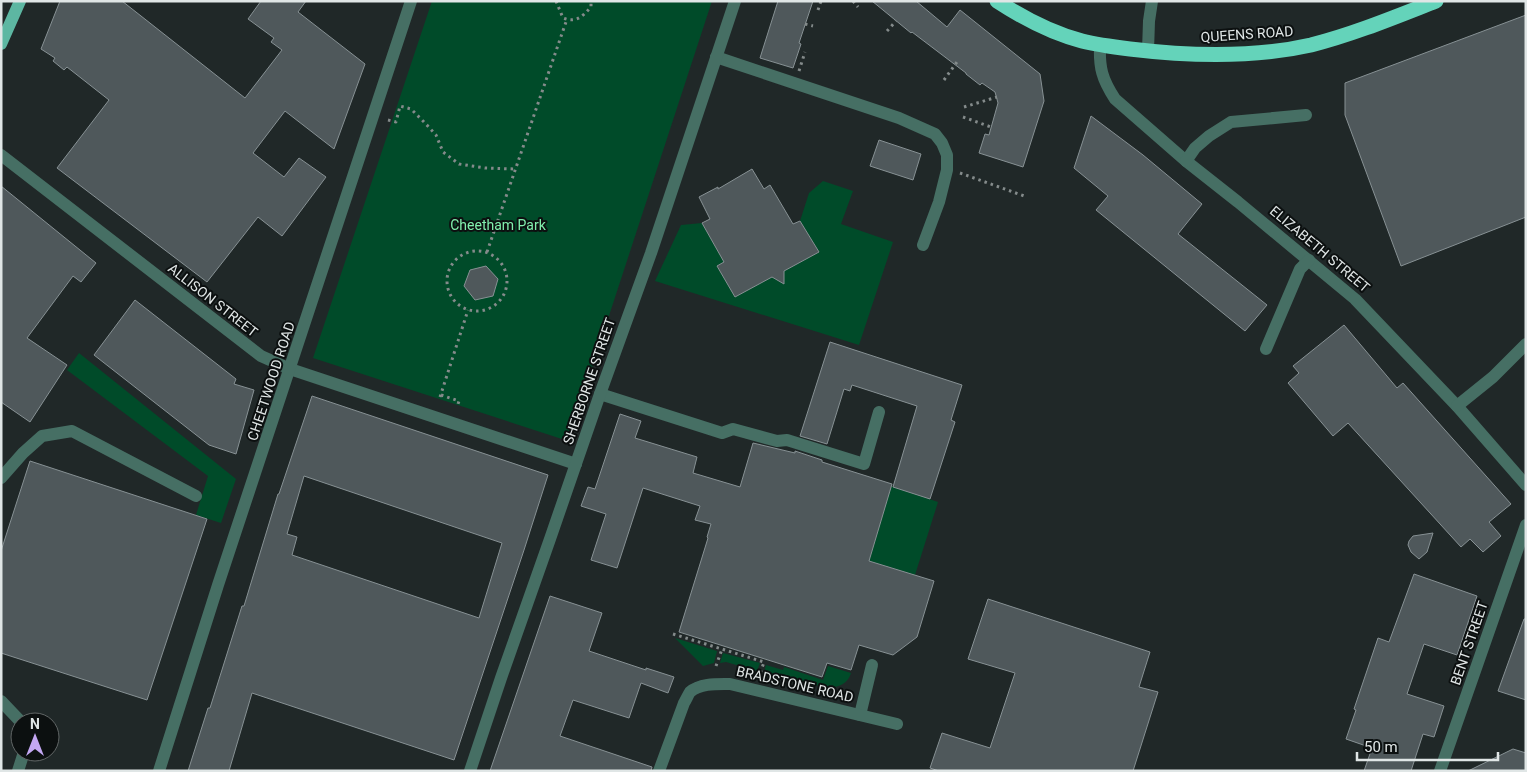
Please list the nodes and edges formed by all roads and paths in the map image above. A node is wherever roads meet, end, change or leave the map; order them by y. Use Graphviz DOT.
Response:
graph roads {
  1 [pos="20,1"];
  2 [pos="411,1"];
  3 [pos="556,1"];
  4 [pos="591,1"];
  5 [pos="735,1"];
  6 [pos="821,1"];
  7 [pos="996,1"];
  8 [pos="1152,1"];
  9 [pos="1436,1"];
  10 [pos="854,2"];
  11 [pos="858,7"];
  12 [pos="818,10"];
  13 [pos="567,19"];
  14 [pos="896,21"];
  15 [pos="805,24"];
  16 [pos="813,26"];
  17 [pos="887,31"];
  18 [pos="1,44"];
  19 [pos="1100,44"];
  20 [pos="1148,51"];
  21 [pos="805,52"];
  22 [pos="716,57"];
  23 [pos="957,62"];
  24 [pos="799,73"];
  25 [pos="944,80"];
  26 [pos="996,97"];
  27 [pos="964,107"];
  28 [pos="1306,115"];
  29 [pos="963,117"];
  30 [pos="388,120"];
  31 [pos="992,127"];
  32 [pos="1,155"];
  33 [pos="1186,161"];
  34 [pos="515,169"];
  35 [pos="960,173"];
  36 [pos="1027,197"];
  37 [pos="923,246"];
  38 [pos="487,252"];
  39 [pos="1309,260"];
  40 [pos="468,310"];
  41 [pos="1526,344"];
  42 [pos="1266,349"];
  43 [pos="290,370"];
  44 [pos="600,394"];
  45 [pos="1457,406"];
  46 [pos="456,407"];
  47 [pos="879,412"];
  48 [pos="576,464"];
  49 [pos="1,478"];
  50 [pos="1526,485"];
  51 [pos="196,496"];
  52 [pos="1526,525"];
  53 [pos="673,634"];
  54 [pos="722,649"];
  55 [pos="872,665"];
  56 [pos="716,666"];
  57 [pos="760,674"];
  58 [pos="1,702"];
  59 [pos="11,712"];
  60 [pos="860,715"];
  61 [pos="897,724"];
  62 [pos="159,771"];
  63 [pos="470,771"];
  64 [pos="659,771"];
  65 [pos="1440,771"];
  1 -- 18 [label="main road"];
  2 -- 43 [label="street, CHEETWOOD ROAD"];
  3 -- 13 [label="path"];
  4 -- 13 [label="path"];
  5 -- 22 [label="street, SHERBORNE STREET"];
  6 -- 12 [label="path"];
  7 -- 19 [label="highway, QUEENS ROAD"];
  8 -- 20 [label="street"];
  9 -- 20 [label="highway, QUEENS ROAD"];
  10 -- 11 [label="path"];
  13 -- 34 [label="path"];
  14 -- 17 [label="path"];
  15 -- 16 [label="path"];
  19 -- 20 [label="highway, QUEENS ROAD"];
  19 -- 33 [label="street, ELIZABETH STREET"];
  21 -- 24 [label="path"];
  22 -- 37 [label="street"];
  22 -- 44 [label="street, SHERBORNE STREET"];
  23 -- 25 [label="path"];
  26 -- 27 [label="path"];
  28 -- 33 [label="street"];
  29 -- 31 [label="path"];
  30 -- 34 [label="path"];
  32 -- 43 [label="street, ALLISON STREET"];
  33 -- 39 [label="street, ELIZABETH STREET"];
  34 -- 38 [label="path"];
  35 -- 36 [label="path"];
  38 -- 40 [label="path"];
  38 -- 40 [label="path"];
  39 -- 42 [label="street"];
  39 -- 45 [label="street, ELIZABETH STREET"];
  40 -- 46 [label="path"];
  41 -- 45 [label="street"];
  43 -- 48 [label="street, ALLISON STREET"];
  43 -- 62 [label="street, CHEETWOOD ROAD"];
  44 -- 47 [label="street"];
  44 -- 48 [label="street, SHERBORNE STREET"];
  45 -- 50 [label="street, ELIZABETH STREET"];
  48 -- 63 [label="street, SHERBORNE STREET"];
  49 -- 51 [label="street"];
  52 -- 65 [label="street, BENT STREET"];
  53 -- 54 [label="path"];
  54 -- 56 [label="path"];
  54 -- 57 [label="path"];
  55 -- 60 [label="street, BRADSTONE ROAD"];
  58 -- 59 [label="street"];
  60 -- 61 [label="street, BRADSTONE ROAD"];
  60 -- 64 [label="street, BRADSTONE ROAD"];
}
